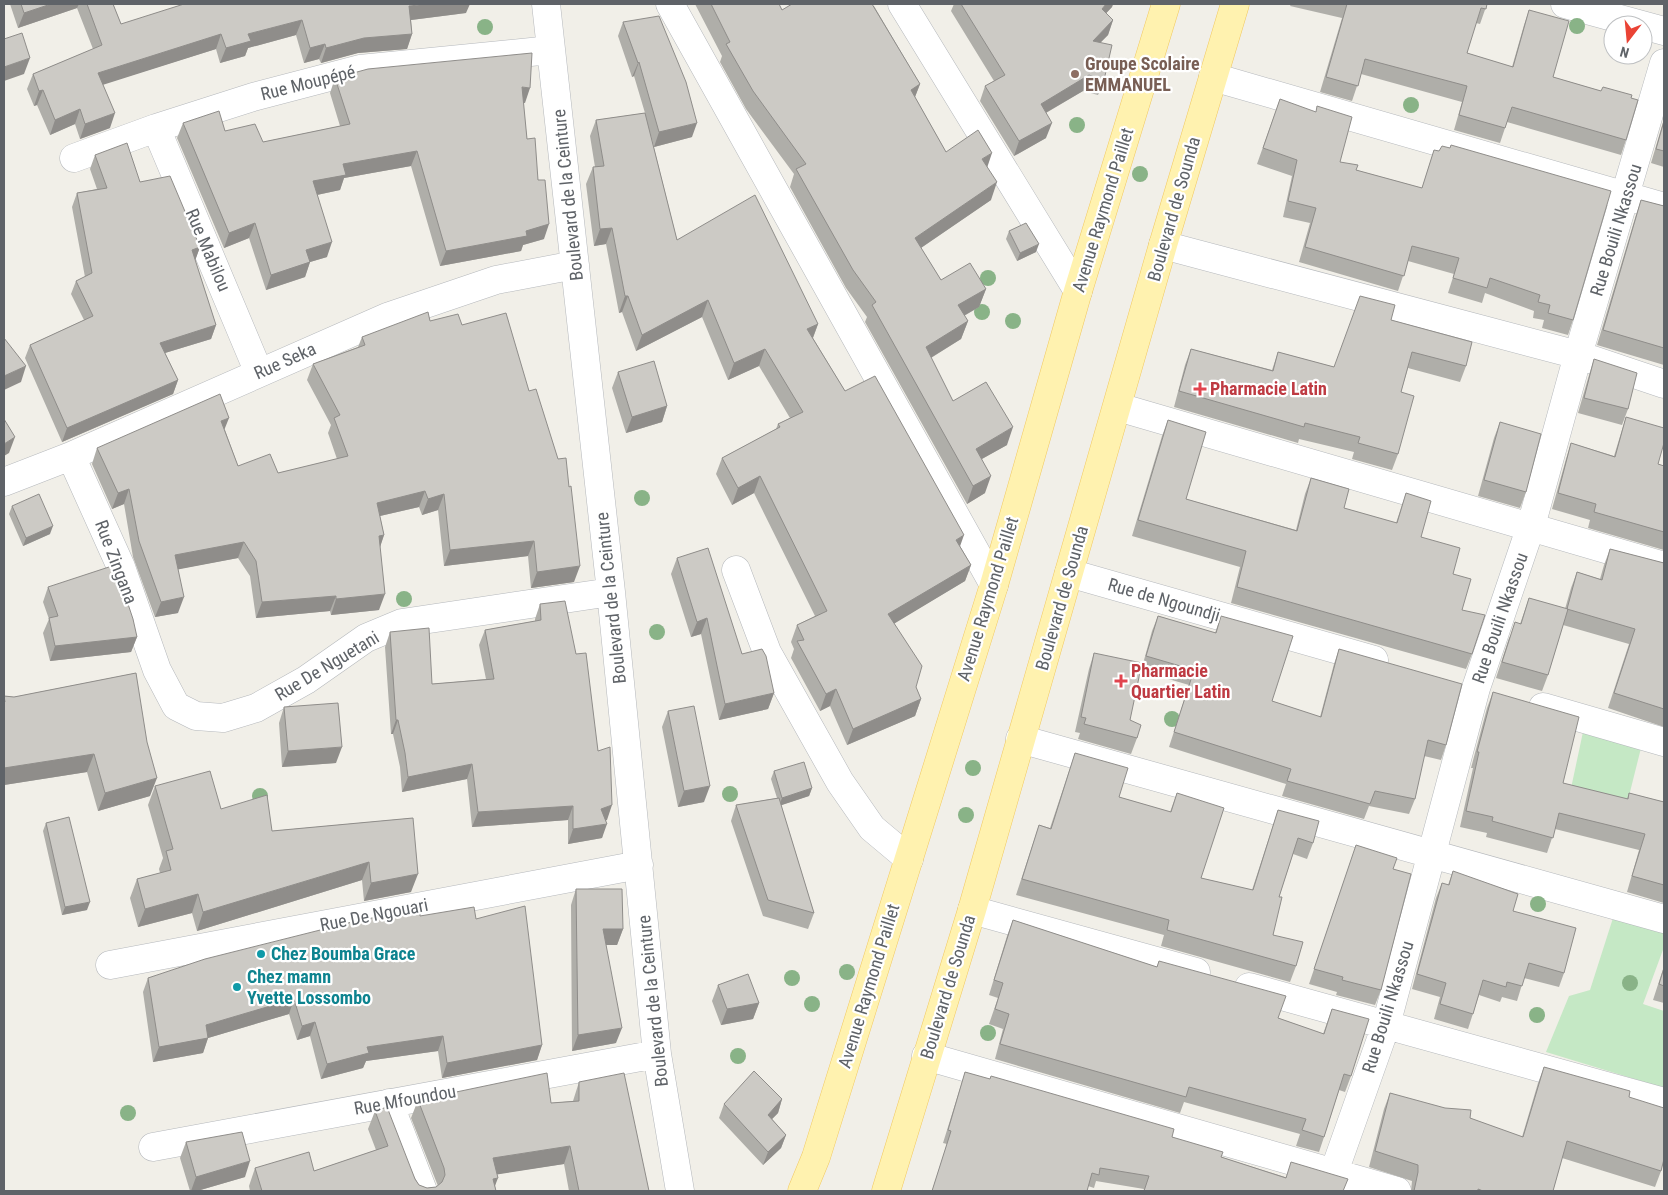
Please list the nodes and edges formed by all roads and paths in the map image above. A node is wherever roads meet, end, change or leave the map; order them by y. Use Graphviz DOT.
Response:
graph roads {
  1 [pos="546,4"];
  2 [pos="670,4"];
  3 [pos="902,4"];
  4 [pos="1166,4"];
  5 [pos="1235,4"];
  6 [pos="1566,4"];
  7 [pos="1664,31"];
  8 [pos="551,50"];
  9 [pos="1664,63"];
  10 [pos="1213,77"];
  11 [pos="156,128"];
  12 [pos="74,158"];
  13 [pos="1626,195"];
  14 [pos="1664,207"];
  15 [pos="1163,245"];
  16 [pos="575,265"];
  17 [pos="1078,291"];
  18 [pos="1578,355"];
  19 [pos="259,373"];
  20 [pos="1664,384"];
  21 [pos="1118,407"];
  22 [pos="71,456"];
  23 [pos="4,482"];
  24 [pos="1531,526"];
  25 [pos="1664,566"];
  26 [pos="736,570"];
  27 [pos="1069,573"];
  28 [pos="994,585"];
  29 [pos="611,592"];
  30 [pos="1400,667"];
  31 [pos="157,670"];
  32 [pos="128,676"];
  33 [pos="1447,680"];
  34 [pos="1476,688"];
  35 [pos="1020,739"];
  36 [pos="1664,742"];
  37 [pos="1432,854"];
  38 [pos="909,859"];
  39 [pos="639,865"];
  40 [pos="972,910"];
  41 [pos="1664,919"];
  42 [pos="110,964"];
  43 [pos="1386,1025"];
  44 [pos="657,1054"];
  45 [pos="926,1056"];
  46 [pos="1664,1102"];
  47 [pos="389,1103"];
  48 [pos="153,1146"];
  49 [pos="1334,1172"];
  50 [pos="423,1191"];
  51 [pos="680,1191"];
  52 [pos="802,1191"];
  53 [pos="886,1191"];
  54 [pos="1397,1191"];
  1 -- 8 [label="street, Boulevard de la Ceinture"];
  2 -- 28 [label="street"];
  3 -- 17 [label="street"];
  4 -- 17 [label="main road, Avenue Raymond Paillet"];
  5 -- 10 [label="main road, Boulevard de Sounda"];
  6 -- 7 [label="street"];
  8 -- 11 [label="street, Rue Moupépé"];
  8 -- 16 [label="street, Boulevard de la Ceinture"];
  9 -- 13 [label="street, Rue Bouili Nkassou"];
  10 -- 13 [label="street"];
  10 -- 15 [label="main road, Boulevard de Sounda"];
  11 -- 12 [label="street, Rue Moupépé"];
  11 -- 19 [label="street, Rue Mabilou"];
  13 -- 14 [label="street"];
  13 -- 18 [label="street, Rue Bouili Nkassou"];
  15 -- 18 [label="street"];
  15 -- 21 [label="main road, Boulevard de Sounda"];
  16 -- 19 [label="street, Rue Seka"];
  16 -- 29 [label="street, Boulevard de la Ceinture"];
  17 -- 28 [label="main road, Avenue Raymond Paillet"];
  18 -- 20 [label="street"];
  18 -- 24 [label="street, Rue Bouili Nkassou"];
  19 -- 22 [label="street, Rue Seka"];
  21 -- 24 [label="street"];
  21 -- 27 [label="main road, Boulevard de Sounda"];
  22 -- 23 [label="street, Rue Seka"];
  22 -- 31 [label="street, Rue Zingana"];
  24 -- 25 [label="street"];
  24 -- 34 [label="street, Rue Bouili Nkassou"];
  26 -- 38 [label="street"];
  27 -- 30 [label="street, Rue de Ngoundji"];
  27 -- 35 [label="main road, Boulevard de Sounda"];
  28 -- 38 [label="main road, Avenue Raymond Paillet"];
  29 -- 31 [label="street, Rue De Nguetani"];
  29 -- 39 [label="street, Boulevard de la Ceinture"];
  31 -- 32 [label="street"];
  33 -- 34 [label="street"];
  34 -- 36 [label="street"];
  34 -- 37 [label="street, Rue Bouili Nkassou"];
  35 -- 37 [label="street"];
  35 -- 40 [label="main road, Boulevard de Sounda"];
  37 -- 41 [label="street"];
  37 -- 43 [label="street, Rue Bouili Nkassou"];
  38 -- 52 [label="main road, Avenue Raymond Paillet"];
  39 -- 42 [label="street, Rue De Ngouari"];
  39 -- 44 [label="street, Boulevard de la Ceinture"];
  40 -- 43 [label="street"];
  40 -- 45 [label="main road, Boulevard de Sounda"];
  43 -- 46 [label="street"];
  43 -- 49 [label="street, Rue Bouili Nkassou"];
  44 -- 47 [label="street, Rue Mfoundou"];
  44 -- 51 [label="street, Boulevard de la Ceinture"];
  45 -- 49 [label="street"];
  45 -- 53 [label="main road, Boulevard de Sounda"];
  47 -- 48 [label="street, Rue Mfoundou"];
  47 -- 50 [label="street"];
  49 -- 54 [label="street"];
}
